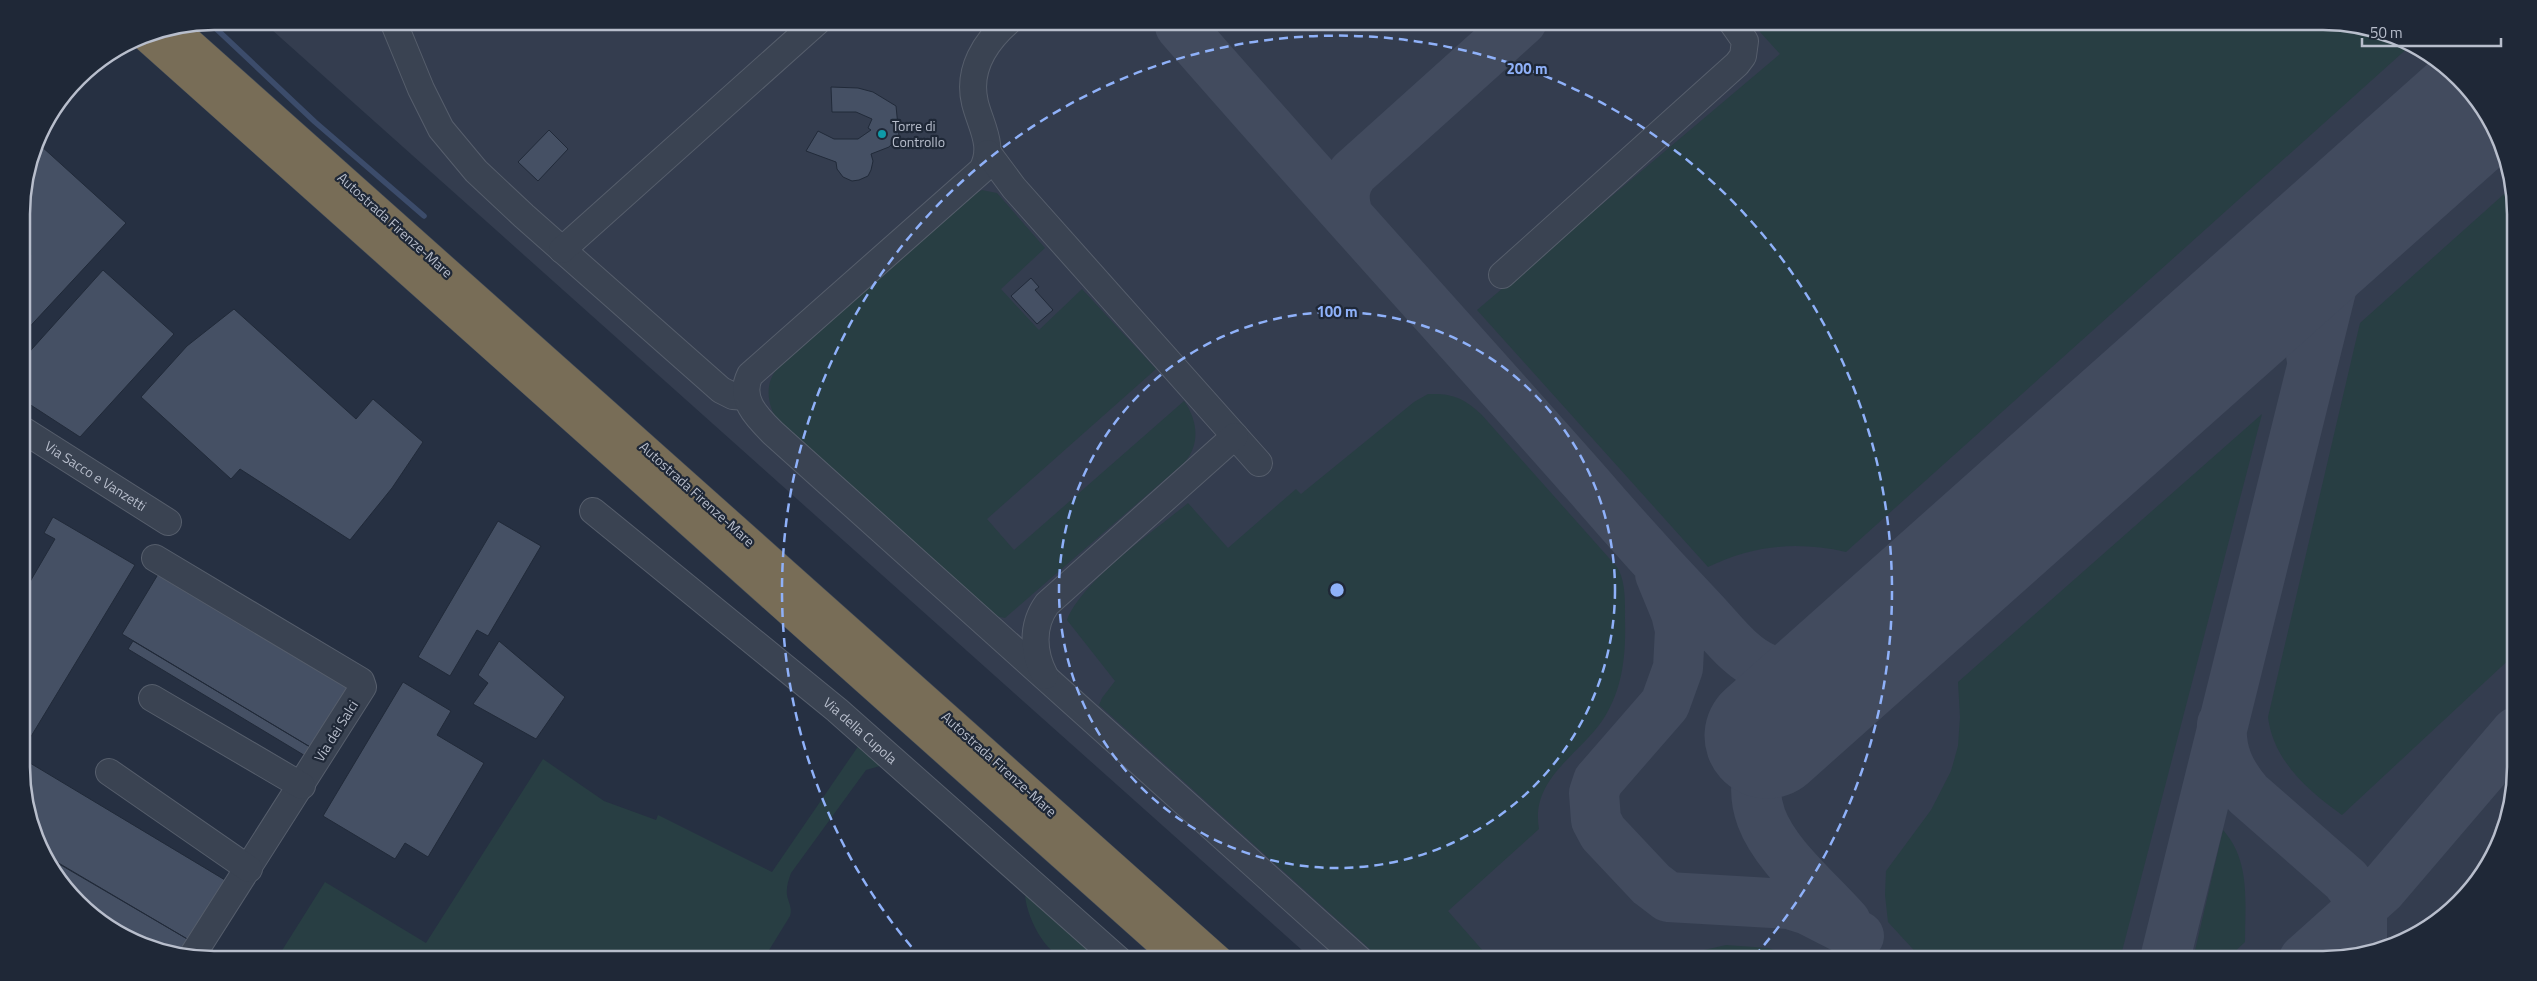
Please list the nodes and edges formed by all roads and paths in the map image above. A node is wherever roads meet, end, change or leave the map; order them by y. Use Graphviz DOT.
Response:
graph roads {
  1 [pos="397,30"];
  2 [pos="808,30"];
  3 [pos="997,30"];
  4 [pos="1737,30"];
  5 [pos="180,34"];
  6 [pos="150,42"];
  7 [pos="988,153"];
  8 [pos="562,250"];
  9 [pos="1502,275"];
  10 [pos="746,397"];
  11 [pos="30,434"];
  12 [pos="1235,436"];
  13 [pos="1259,463"];
  14 [pos="593,511"];
  15 [pos="168,522"];
  16 [pos="155,558"];
  17 [pos="1046,678"];
  18 [pos="152,698"];
  19 [pos="109,772"];
  20 [pos="302,786"];
  21 [pos="249,869"];
  22 [pos="196,950"];
  23 [pos="1109,951"];
  24 [pos="1169,951"];
  25 [pos="1209,951"];
  26 [pos="1350,951"];
  1 -- 8 [label="street"];
  2 -- 8 [label="street"];
  3 -- 7 [label="street"];
  4 -- 9 [label="street"];
  5 -- 25 [label="highway, Autostrada Firenze-Mare"];
  6 -- 24 [label="highway, Autostrada Firenze-Mare"];
  7 -- 10 [label="street"];
  7 -- 12 [label="street"];
  8 -- 10 [label="street"];
  10 -- 17 [label="street"];
  11 -- 15 [label="street, Via Sacco e Vanzetti"];
  12 -- 13 [label="street"];
  12 -- 17 [label="street"];
  14 -- 23 [label="street, Via della Cupola"];
  16 -- 20 [label="street, Via dei Salci"];
  17 -- 26 [label="street"];
  18 -- 20 [label="street"];
  19 -- 21 [label="street"];
  20 -- 21 [label="street, Via dei Salci"];
  21 -- 22 [label="street, Via dei Salci"];
}
